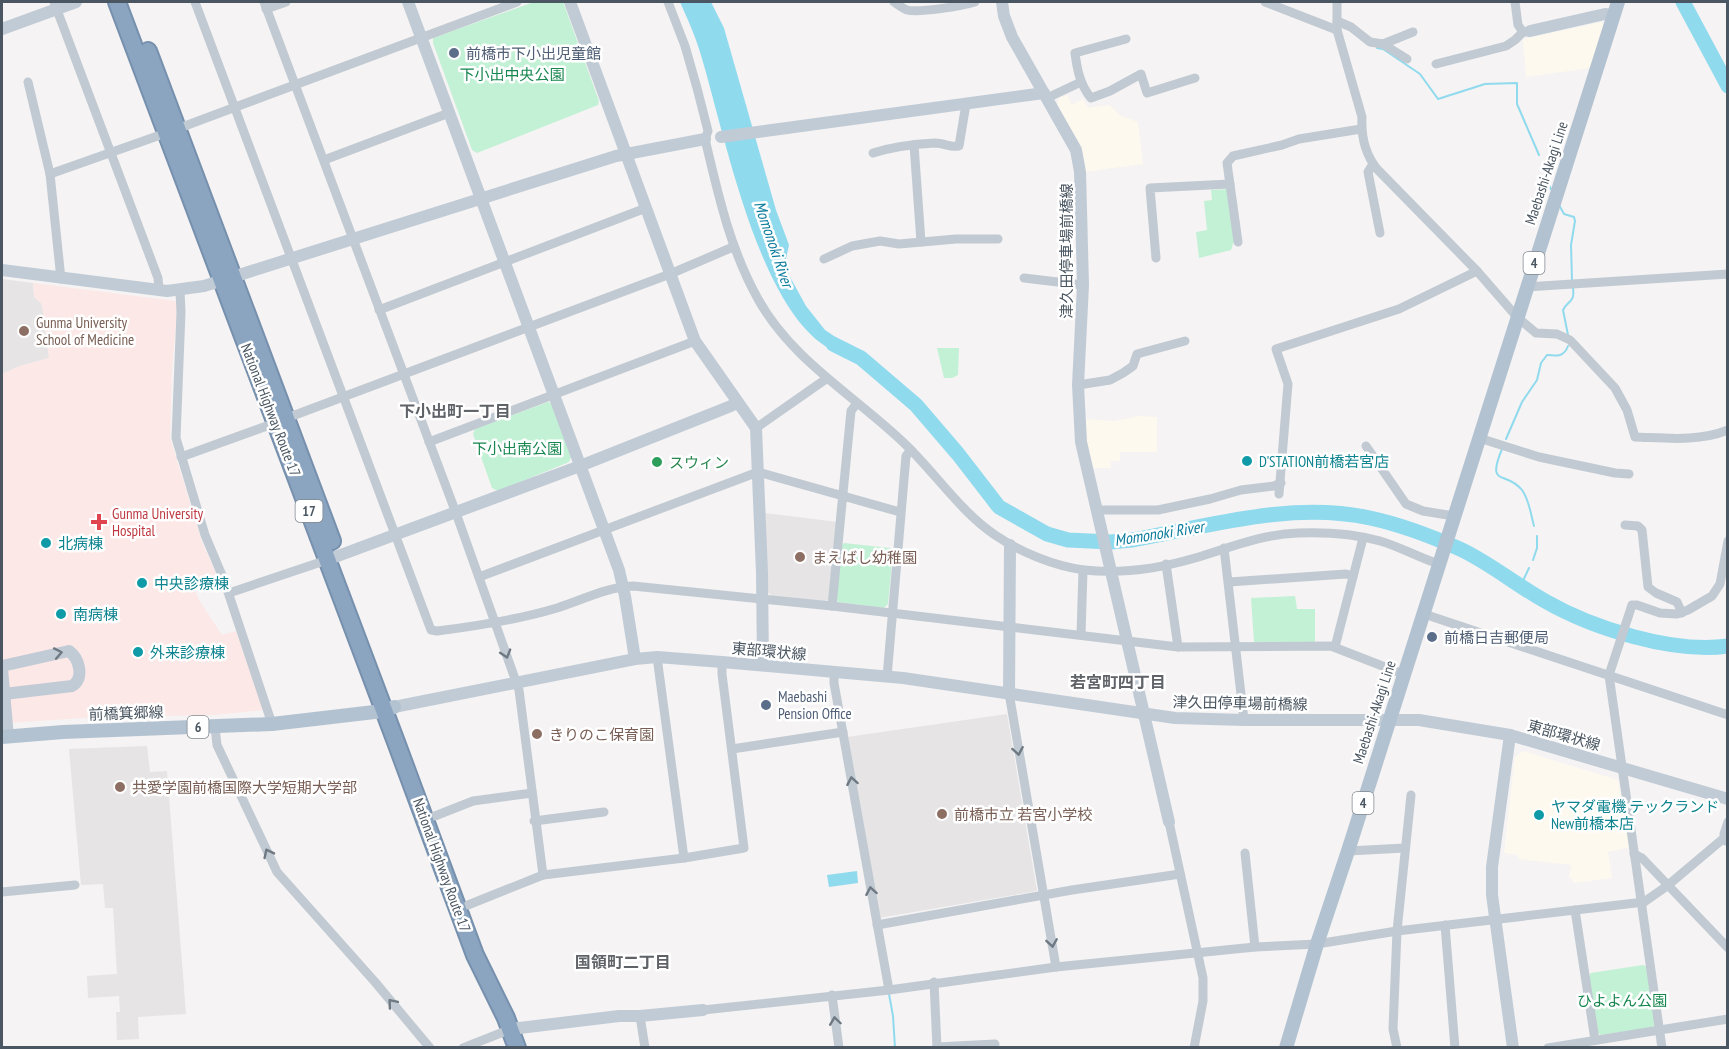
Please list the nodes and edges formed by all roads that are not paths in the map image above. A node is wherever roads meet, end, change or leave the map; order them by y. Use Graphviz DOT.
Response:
graph roads {
  1 [pos="76,2"];
  2 [pos="117,2"];
  3 [pos="129,2"];
  4 [pos="195,2"];
  5 [pos="286,2"];
  6 [pos="408,2"];
  7 [pos="517,2"];
  8 [pos="570,2"];
  9 [pos="668,2"];
  10 [pos="894,2"];
  11 [pos="975,2"];
  12 [pos="1002,2"];
  13 [pos="1265,2"];
  14 [pos="1337,2"];
  15 [pos="1515,2"];
  16 [pos="56,5"];
  17 [pos="265,5"];
  18 [pos="1616,8"];
  19 [pos="1337,26"];
  20 [pos="2,30"];
  21 [pos="1413,32"];
  22 [pos="1526,32"];
  23 [pos="422,36"];
  24 [pos="1126,39"];
  25 [pos="1383,44"];
  26 [pos="1407,59"];
  27 [pos="1436,64"];
  28 [pos="1195,78"];
  29 [pos="28,82"];
  30 [pos="1082,82"];
  31 [pos="295,84"];
  32 [pos="1046,95"];
  33 [pos="966,104"];
  34 [pos="234,108"];
  35 [pos="449,113"];
  36 [pos="1361,129"];
  37 [pos="172,131"];
  38 [pos="721,137"];
  39 [pos="705,139"];
  40 [pos="914,145"];
  41 [pos="111,153"];
  42 [pos="626,153"];
  43 [pos="873,153"];
  44 [pos="324,160"];
  45 [pos="1373,164"];
  46 [pos="51,174"];
  47 [pos="1230,184"];
  48 [pos="482,197"];
  49 [pos="646,208"];
  50 [pos="1380,233"];
  51 [pos="353,238"];
  52 [pos="998,239"];
  53 [pos="921,242"];
  54 [pos="1238,242"];
  55 [pos="733,247"];
  56 [pos="291,257"];
  57 [pos="1156,258"];
  58 [pos="824,259"];
  59 [pos="506,262"];
  60 [pos="2,270"];
  61 [pos="1477,271"];
  62 [pos="670,274"];
  63 [pos="1728,274"];
  64 [pos="227,278"];
  65 [pos="1024,278"];
  66 [pos="61,279"];
  67 [pos="1083,285"];
  68 [pos="1526,286"];
  69 [pos="159,290"];
  70 [pos="180,291"];
  71 [pos="379,309"];
  72 [pos="1517,317"];
  73 [pos="530,327"];
  74 [pos="695,341"];
  75 [pos="1185,341"];
  76 [pos="404,374"];
  77 [pos="826,379"];
  78 [pos="1078,385"];
  79 [pos="344,396"];
  80 [pos="554,396"];
  81 [pos="737,402"];
  82 [pos="857,403"];
  83 [pos="281,420"];
  84 [pos="756,428"];
  85 [pos="1728,430"];
  86 [pos="1479,438"];
  87 [pos="429,442"];
  88 [pos="1366,447"];
  89 [pos="911,450"];
  90 [pos="181,457"];
  91 [pos="580,466"];
  92 [pos="758,472"];
  93 [pos="1629,474"];
  94 [pos="1281,483"];
  95 [pos="1279,494"];
  96 [pos="843,496"];
  97 [pos="900,512"];
  98 [pos="456,513"];
  99 [pos="1097,514"];
  100 [pos="1453,521"];
  101 [pos="1625,525"];
  102 [pos="603,530"];
  103 [pos="396,535"];
  104 [pos="1363,538"];
  105 [pos="1728,541"];
  106 [pos="1010,545"];
  107 [pos="1224,548"];
  108 [pos="333,558"];
  109 [pos="1440,561"];
  110 [pos="1166,564"];
  111 [pos="1083,570"];
  112 [pos="1110,570"];
  113 [pos="1353,576"];
  114 [pos="479,577"];
  115 [pos="1229,582"];
  116 [pos="623,586"];
  117 [pos="229,593"];
  118 [pos="763,599"];
  119 [pos="832,606"];
  120 [pos="1682,613"];
  121 [pos="1424,614"];
  122 [pos="893,615"];
  123 [pos="497,624"];
  124 [pos="1008,626"];
  125 [pos="1081,635"];
  126 [pos="1126,640"];
  127 [pos="1178,647"];
  128 [pos="1236,647"];
  129 [pos="1335,647"];
  130 [pos="657,657"];
  131 [pos="635,659"];
  132 [pos="723,662"];
  133 [pos="763,665"];
  134 [pos="2,668"];
  135 [pos="834,671"];
  136 [pos="1403,674"];
  137 [pos="1609,675"];
  138 [pos="887,677"];
  139 [pos="516,683"];
  140 [pos="1009,693"];
  141 [pos="4,694"];
  142 [pos="388,709"];
  143 [pos="1144,714"];
  144 [pos="1728,715"];
  145 [pos="1389,719"];
  146 [pos="1244,720"];
  147 [pos="272,724"];
  148 [pos="214,727"];
  149 [pos="843,732"];
  150 [pos="1510,735"];
  151 [pos="4,737"];
  152 [pos="732,749"];
  153 [pos="1622,768"];
  154 [pos="532,793"];
  155 [pos="1412,795"];
  156 [pos="1728,799"];
  157 [pos="604,812"];
  158 [pos="435,816"];
  159 [pos="534,821"];
  160 [pos="1169,822"];
  161 [pos="1728,822"];
  162 [pos="1726,841"];
  163 [pos="1405,848"];
  164 [pos="1348,851"];
  165 [pos="1245,853"];
  166 [pos="1634,854"];
  167 [pos="684,858"];
  168 [pos="1180,874"];
  169 [pos="543,875"];
  170 [pos="75,885"];
  171 [pos="1668,886"];
  172 [pos="2,892"];
  173 [pos="1044,896"];
  174 [pos="1641,903"];
  175 [pos="468,904"];
  176 [pos="1575,910"];
  177 [pos="1494,919"];
  178 [pos="877,924"];
  179 [pos="1445,925"];
  180 [pos="1396,931"];
  181 [pos="1317,944"];
  182 [pos="1255,947"];
  183 [pos="1728,948"];
  184 [pos="1198,953"];
  185 [pos="1056,967"];
  186 [pos="934,982"];
  187 [pos="889,990"];
  188 [pos="832,995"];
  189 [pos="703,1010"];
  190 [pos="640,1016"];
  191 [pos="1728,1019"];
  192 [pos="508,1023"];
  193 [pos="1660,1030"];
  194 [pos="1595,1040"];
  195 [pos="1612,1042"];
  196 [pos="995,1044"];
  197 [pos="1566,1046"];
  198 [pos="430,1047"];
  199 [pos="463,1047"];
  200 [pos="518,1047"];
  201 [pos="645,1047"];
  202 [pos="839,1047"];
  203 [pos="937,1047"];
  204 [pos="1194,1047"];
  205 [pos="1286,1047"];
  206 [pos="1397,1047"];
  207 [pos="1455,1047"];
  208 [pos="1513,1047"];
  209 [pos="1548,1047"];
  210 [pos="1662,1047"];
  1 -- 16 [label="street"];
  2 -- 37 [label="highway, National Highway Route 17 / 17"];
  3 -- 37 [label="highway, National Highway Route 17 / 17"];
  4 -- 34 [label="street"];
  5 -- 17 [label="street"];
  6 -- 23 [label="street"];
  7 -- 23 [label="street"];
  8 -- 42 [label="street"];
  9 -- 39 [label="street"];
  10 -- 11 [label="street"];
  12 -- 32 [label="street, 津久田停車場前橋線"];
  13 -- 19 [label="street"];
  14 -- 19 [label="street"];
  15 -- 22 [label="street"];
  16 -- 20 [label="street"];
  16 -- 41 [label="street"];
  17 -- 31 [label="street"];
  18 -- 22 [label="street"];
  18 -- 68 [label="main road, Maebashi-Akagi Line / 4"];
  19 -- 25 [label="street"];
  19 -- 36 [label="street"];
  21 -- 25 [label="street"];
  22 -- 27 [label="street"];
  23 -- 31 [label="street"];
  23 -- 35 [label="street"];
  24 -- 30 [label="street"];
  25 -- 26 [label="street"];
  28 -- 30 [label="street"];
  29 -- 46 [label="street"];
  30 -- 32 [label="street"];
  31 -- 34 [label="street"];
  31 -- 44 [label="street"];
  32 -- 33 [label="street"];
  32 -- 67 [label="street, 津久田停車場前橋線"];
  33 -- 38 [label="street"];
  33 -- 40 [label="street"];
  34 -- 37 [label="street"];
  34 -- 56 [label="street"];
  35 -- 44 [label="street"];
  35 -- 48 [label="street"];
  36 -- 45 [label="street"];
  36 -- 47 [label="street"];
  37 -- 41 [label="street"];
  37 -- 64 [label="highway, National Highway Route 17 / 17"];
  38 -- 39 [label="street"];
  39 -- 42 [label="street"];
  39 -- 55 [label="street"];
  40 -- 43 [label="street"];
  40 -- 53 [label="street"];
  41 -- 46 [label="street"];
  41 -- 69 [label="street"];
  42 -- 48 [label="street"];
  42 -- 49 [label="street"];
  44 -- 51 [label="street"];
  45 -- 50 [label="street"];
  45 -- 61 [label="street"];
  46 -- 66 [label="street"];
  47 -- 54 [label="street"];
  47 -- 57 [label="street"];
  48 -- 51 [label="street"];
  48 -- 59 [label="street"];
  49 -- 59 [label="street"];
  49 -- 62 [label="street"];
  51 -- 56 [label="street"];
  51 -- 71 [label="street"];
  52 -- 53 [label="street"];
  53 -- 58 [label="street"];
  55 -- 62 [label="street"];
  55 -- 77 [label="street"];
  56 -- 64 [label="street"];
  56 -- 79 [label="street"];
  59 -- 71 [label="street"];
  59 -- 73 [label="street"];
  60 -- 66 [label="street"];
  61 -- 72 [label="street"];
  61 -- 94 [label="street"];
  62 -- 73 [label="street"];
  62 -- 74 [label="street"];
  63 -- 68 [label="street"];
  64 -- 70 [label="street"];
  64 -- 83 [label="highway, National Highway Route 17 / 17"];
  65 -- 67 [label="street"];
  66 -- 69 [label="street"];
  67 -- 78 [label="street, 津久田停車場前橋線"];
  68 -- 72 [label="main road, Maebashi-Akagi Line / 4"];
  69 -- 70 [label="street"];
  70 -- 90 [label="street"];
  71 -- 76 [label="street"];
  72 -- 85 [label="street"];
  72 -- 86 [label="main road, Maebashi-Akagi Line / 4"];
  73 -- 76 [label="street"];
  73 -- 80 [label="street"];
  74 -- 80 [label="street"];
  74 -- 81 [label="street"];
  75 -- 78 [label="street"];
  76 -- 79 [label="street"];
  76 -- 87 [label="street"];
  77 -- 82 [label="street"];
  77 -- 84 [label="street"];
  78 -- 99 [label="street, 津久田停車場前橋線"];
  79 -- 83 [label="street"];
  79 -- 103 [label="street"];
  80 -- 87 [label="street"];
  80 -- 91 [label="street"];
  81 -- 84 [label="street"];
  81 -- 91 [label="street"];
  82 -- 89 [label="street"];
  82 -- 96 [label="street"];
  83 -- 90 [label="street"];
  83 -- 108 [label="highway, National Highway Route 17 / 17"];
  84 -- 92 [label="street"];
  86 -- 93 [label="street"];
  86 -- 100 [label="main road, Maebashi-Akagi Line / 4"];
  87 -- 98 [label="street"];
  88 -- 100 [label="street"];
  89 -- 97 [label="street"];
  89 -- 106 [label="street"];
  90 -- 117 [label="street"];
  91 -- 98 [label="street"];
  91 -- 102 [label="street"];
  92 -- 96 [label="street"];
  92 -- 102 [label="street"];
  92 -- 118 [label="street"];
  94 -- 95 [label="street"];
  94 -- 99 [label="street"];
  96 -- 97 [label="street"];
  96 -- 119 [label="street"];
  97 -- 122 [label="street"];
  98 -- 103 [label="street"];
  98 -- 114 [label="street"];
  99 -- 112 [label="street, 津久田停車場前橋線"];
  100 -- 109 [label="main road, 4"];
  101 -- 120 [label="street"];
  102 -- 114 [label="street"];
  102 -- 116 [label="street"];
  103 -- 108 [label="street"];
  103 -- 123 [label="street"];
  104 -- 107 [label="street"];
  104 -- 109 [label="street"];
  104 -- 113 [label="street"];
  105 -- 120 [label="street"];
  106 -- 111 [label="street"];
  106 -- 124 [label="street"];
  107 -- 110 [label="street"];
  107 -- 115 [label="street"];
  108 -- 117 [label="street"];
  108 -- 142 [label="highway, National Highway Route 17 / 17"];
  109 -- 121 [label="main road, Maebashi-Akagi Line / 4"];
  110 -- 112 [label="street"];
  110 -- 127 [label="street"];
  111 -- 112 [label="street"];
  111 -- 125 [label="street"];
  112 -- 126 [label="street"];
  113 -- 115 [label="street"];
  113 -- 129 [label="street"];
  114 -- 123 [label="street"];
  115 -- 128 [label="street"];
  116 -- 118 [label="street"];
  116 -- 123 [label="street"];
  116 -- 131 [label="street"];
  117 -- 147 [label="street"];
  118 -- 119 [label="street"];
  118 -- 133 [label="street"];
  119 -- 122 [label="street"];
  120 -- 137 [label="street"];
  121 -- 136 [label="main road, Maebashi-Akagi Line / 4"];
  121 -- 137 [label="street"];
  122 -- 124 [label="street"];
  122 -- 138 [label="street"];
  123 -- 139 [label="street, one-way"];
  124 -- 125 [label="street"];
  124 -- 140 [label="street"];
  125 -- 126 [label="street"];
  126 -- 127 [label="street"];
  126 -- 143 [label="street"];
  127 -- 128 [label="street"];
  128 -- 129 [label="street"];
  128 -- 146 [label="street"];
  129 -- 136 [label="street"];
  130 -- 131 [label="street, 東部環状線"];
  130 -- 132 [label="street, 東部環状線"];
  130 -- 167 [label="street"];
  131 -- 139 [label="street, 東部環状線"];
  132 -- 133 [label="street, 東部環状線"];
  132 -- 152 [label="street"];
  133 -- 135 [label="street, 東部環状線"];
  134 -- 141 [label="street"];
  134 -- 141 [label="street, one-way"];
  135 -- 138 [label="street, 東部環状線"];
  135 -- 149 [label="street"];
  136 -- 145 [label="main road, Maebashi-Akagi Line / 4"];
  137 -- 144 [label="street"];
  137 -- 153 [label="street"];
  138 -- 140 [label="street, 東部環状線"];
  139 -- 142 [label="street, 東部環状線"];
  139 -- 154 [label="street"];
  140 -- 143 [label="street, 東部環状線"];
  140 -- 173 [label="street, one-way"];
  141 -- 151 [label="street"];
  142 -- 147 [label="main road, 前橋箕郷線 / 6"];
  142 -- 158 [label="highway, National Highway Route 17 / 17"];
  142 -- 192 [label="highway, National Highway Route 17 / 17"];
  143 -- 146 [label="street, 津久田停車場前橋線"];
  143 -- 160 [label="street"];
  145 -- 146 [label="street, 津久田停車場前橋線"];
  145 -- 150 [label="street, 東部環状線"];
  145 -- 164 [label="main road, Maebashi-Akagi Line / 4"];
  147 -- 148 [label="main road, 前橋箕郷線 / 6"];
  148 -- 151 [label="main road, 前橋箕郷線 / 6"];
  198 -- 148 [label="street, one-way"];
  149 -- 152 [label="street"];
  178 -- 149 [label="street, one-way"];
  150 -- 153 [label="street, 東部環状線"];
  150 -- 177 [label="street"];
  152 -- 167 [label="street"];
  153 -- 156 [label="street, 東部環状線"];
  153 -- 166 [label="street"];
  154 -- 158 [label="street"];
  154 -- 159 [label="street"];
  155 -- 163 [label="street"];
  157 -- 159 [label="street"];
  158 -- 175 [label="highway, National Highway Route 17 / 17"];
  159 -- 169 [label="street"];
  160 -- 168 [label="street"];
  161 -- 162 [label="street"];
  162 -- 171 [label="street"];
  163 -- 164 [label="street"];
  163 -- 180 [label="street"];
  164 -- 181 [label="main road, Maebashi-Akagi Line / 4"];
  165 -- 182 [label="street"];
  166 -- 171 [label="street"];
  166 -- 174 [label="street"];
  167 -- 169 [label="street"];
  168 -- 173 [label="street"];
  168 -- 184 [label="street"];
  169 -- 175 [label="street"];
  170 -- 172 [label="street"];
  171 -- 174 [label="street"];
  171 -- 183 [label="street"];
  173 -- 178 [label="street"];
  173 -- 185 [label="street, one-way"];
  174 -- 176 [label="street"];
  174 -- 193 [label="street"];
  175 -- 192 [label="highway, National Highway Route 17 / 17"];
  176 -- 177 [label="street"];
  176 -- 194 [label="street"];
  177 -- 179 [label="street"];
  177 -- 208 [label="street"];
  178 -- 187 [label="street"];
  179 -- 180 [label="street"];
  179 -- 207 [label="street"];
  180 -- 181 [label="street"];
  180 -- 206 [label="street"];
  181 -- 182 [label="street"];
  181 -- 205 [label="main road, Maebashi-Akagi Line / 4"];
  182 -- 184 [label="street"];
  184 -- 185 [label="street"];
  184 -- 204 [label="street"];
  185 -- 186 [label="street"];
  186 -- 187 [label="street"];
  186 -- 203 [label="street"];
  187 -- 188 [label="street"];
  188 -- 189 [label="street"];
  202 -- 188 [label="street, one-way"];
  189 -- 190 [label="street"];
  190 -- 192 [label="street"];
  190 -- 201 [label="street"];
  191 -- 193 [label="street"];
  192 -- 199 [label="street"];
  192 -- 200 [label="highway, National Highway Route 17 / 17"];
  193 -- 195 [label="street"];
  193 -- 210 [label="street"];
  194 -- 195 [label="street"];
  194 -- 197 [label="street"];
  196 -- 203 [label="street"];
  197 -- 209 [label="street"];
}
